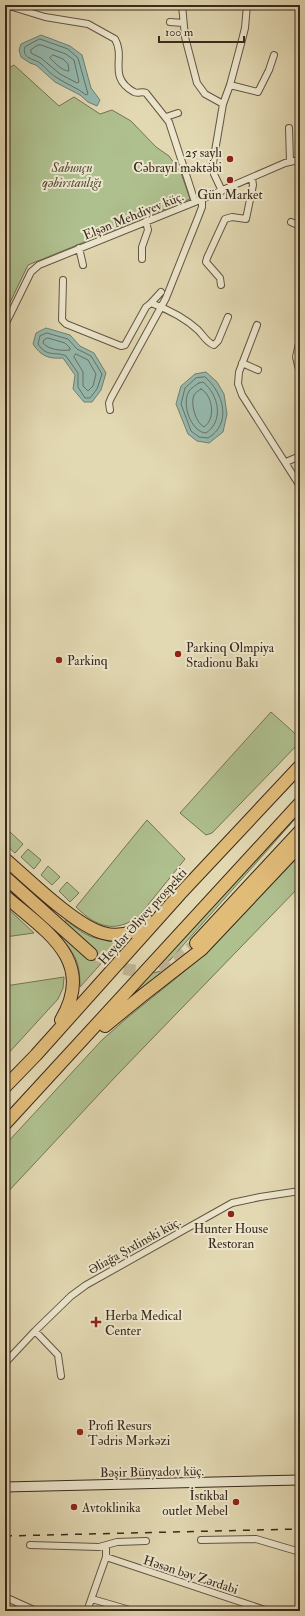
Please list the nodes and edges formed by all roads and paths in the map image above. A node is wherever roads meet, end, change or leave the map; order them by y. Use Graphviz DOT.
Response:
graph roads {
  1 [pos="6,5"];
  2 [pos="182,5"];
  3 [pos="247,5"];
  4 [pos="170,22"];
  5 [pos="183,23"];
  6 [pos="274,55"];
  7 [pos="230,85"];
  8 [pos="223,104"];
  9 [pos="178,113"];
  10 [pos="166,117"];
  11 [pos="300,121"];
  12 [pos="289,128"];
  13 [pos="299,161"];
  14 [pos="290,162"];
  15 [pos="252,178"];
  16 [pos="222,190"];
  17 [pos="202,199"];
  18 [pos="195,202"];
  19 [pos="146,221"];
  20 [pos="291,222"];
  21 [pos="300,226"];
  22 [pos="79,248"];
  23 [pos="142,259"];
  24 [pos="83,265"];
  25 [pos="63,280"];
  26 [pos="221,284"];
  27 [pos="161,292"];
  28 [pos="150,303"];
  29 [pos="161,307"];
  30 [pos="228,317"];
  31 [pos="257,324"];
  32 [pos="5,325"];
  33 [pos="300,343"];
  34 [pos="242,363"];
  35 [pos="258,370"];
  36 [pos="300,374"];
  37 [pos="110,410"];
  38 [pos="300,456"];
  39 [pos="286,462"];
  40 [pos="300,486"];
  41 [pos="300,766"];
  42 [pos="300,803"];
  43 [pos="300,832"];
  44 [pos="300,845"];
  45 [pos="5,859"];
  46 [pos="5,877"];
  47 [pos="180,894"];
  48 [pos="5,896"];
  49 [pos="196,943"];
  50 [pos="91,954"];
  51 [pos="36,1055"];
  52 [pos="51,1075"];
  53 [pos="5,1087"];
  54 [pos="5,1124"];
  55 [pos="300,1191"];
  56 [pos="35,1330"];
  57 [pos="5,1363"];
  58 [pos="61,1376"];
  59 [pos="300,1480"];
  60 [pos="5,1487"];
  61 [pos="201,1540"];
  62 [pos="146,1542"];
  63 [pos="30,1545"];
  64 [pos="106,1546"];
  65 [pos="300,1552"];
  66 [pos="106,1557"];
  67 [pos="5,1597"];
  68 [pos="92,1599"];
  69 [pos="36,1611"];
  70 [pos="87,1611"];
  71 [pos="133,1611"];
  72 [pos="268,1611"];
  1 -- 10 [label="street"];
  2 -- 5 [label="street"];
  3 -- 7 [label="street"];
  4 -- 5 [label="street"];
  5 -- 8 [label="street"];
  6 -- 7 [label="street"];
  7 -- 8 [label="street"];
  8 -- 16 [label="street"];
  9 -- 10 [label="street"];
  10 -- 18 [label="street"];
  11 -- 13 [label="street"];
  12 -- 14 [label="street"];
  13 -- 14 [label="street, Elşən Mehdiyev küç."];
  14 -- 15 [label="street, Elşən Mehdiyev küç."];
  15 -- 16 [label="street, Elşən Mehdiyev küç."];
  15 -- 26 [label="street"];
  16 -- 17 [label="street, Elşən Mehdiyev küç."];
  17 -- 18 [label="street, Elşən Mehdiyev küç."];
  17 -- 29 [label="street"];
  18 -- 19 [label="street, Elşən Mehdiyev küç."];
  19 -- 22 [label="street, Elşən Mehdiyev küç."];
  19 -- 23 [label="street"];
  20 -- 21 [label="street"];
  22 -- 24 [label="street"];
  22 -- 32 [label="street, Elşən Mehdiyev küç."];
  25 -- 28 [label="street"];
  27 -- 28 [label="street"];
  28 -- 29 [label="street"];
  29 -- 30 [label="street"];
  29 -- 37 [label="street"];
  31 -- 34 [label="street"];
  33 -- 36 [label="street"];
  34 -- 35 [label="street"];
  34 -- 39 [label="street"];
  38 -- 39 [label="street"];
  39 -- 40 [label="street"];
  41 -- 47 [label="highway, Heydər Əliyev prospekti"];
  42 -- 52 [label="highway"];
  43 -- 49 [label="highway"];
  44 -- 52 [label="highway"];
  45 -- 47 [label="highway"];
  46 -- 50 [label="highway"];
  47 -- 51 [label="highway, Heydər Əliyev prospekti"];
  48 -- 51 [label="highway"];
  51 -- 53 [label="highway, Heydər Əliyev prospekti"];
  52 -- 54 [label="highway"];
  55 -- 56 [label="street, Əliağa Şıxlinski küç."];
  56 -- 57 [label="street, Əliağa Şıxlinski küç."];
  56 -- 58 [label="street"];
  59 -- 60 [label="street, Bəşir Bünyadov küç."];
  61 -- 65 [label="street"];
  62 -- 64 [label="street"];
  63 -- 64 [label="street"];
  64 -- 66 [label="street"];
  66 -- 68 [label="street"];
  66 -- 72 [label="street, Həsən bəy Zərdabi"];
  67 -- 69 [label="street"];
  68 -- 70 [label="street"];
  68 -- 71 [label="street"];
}
